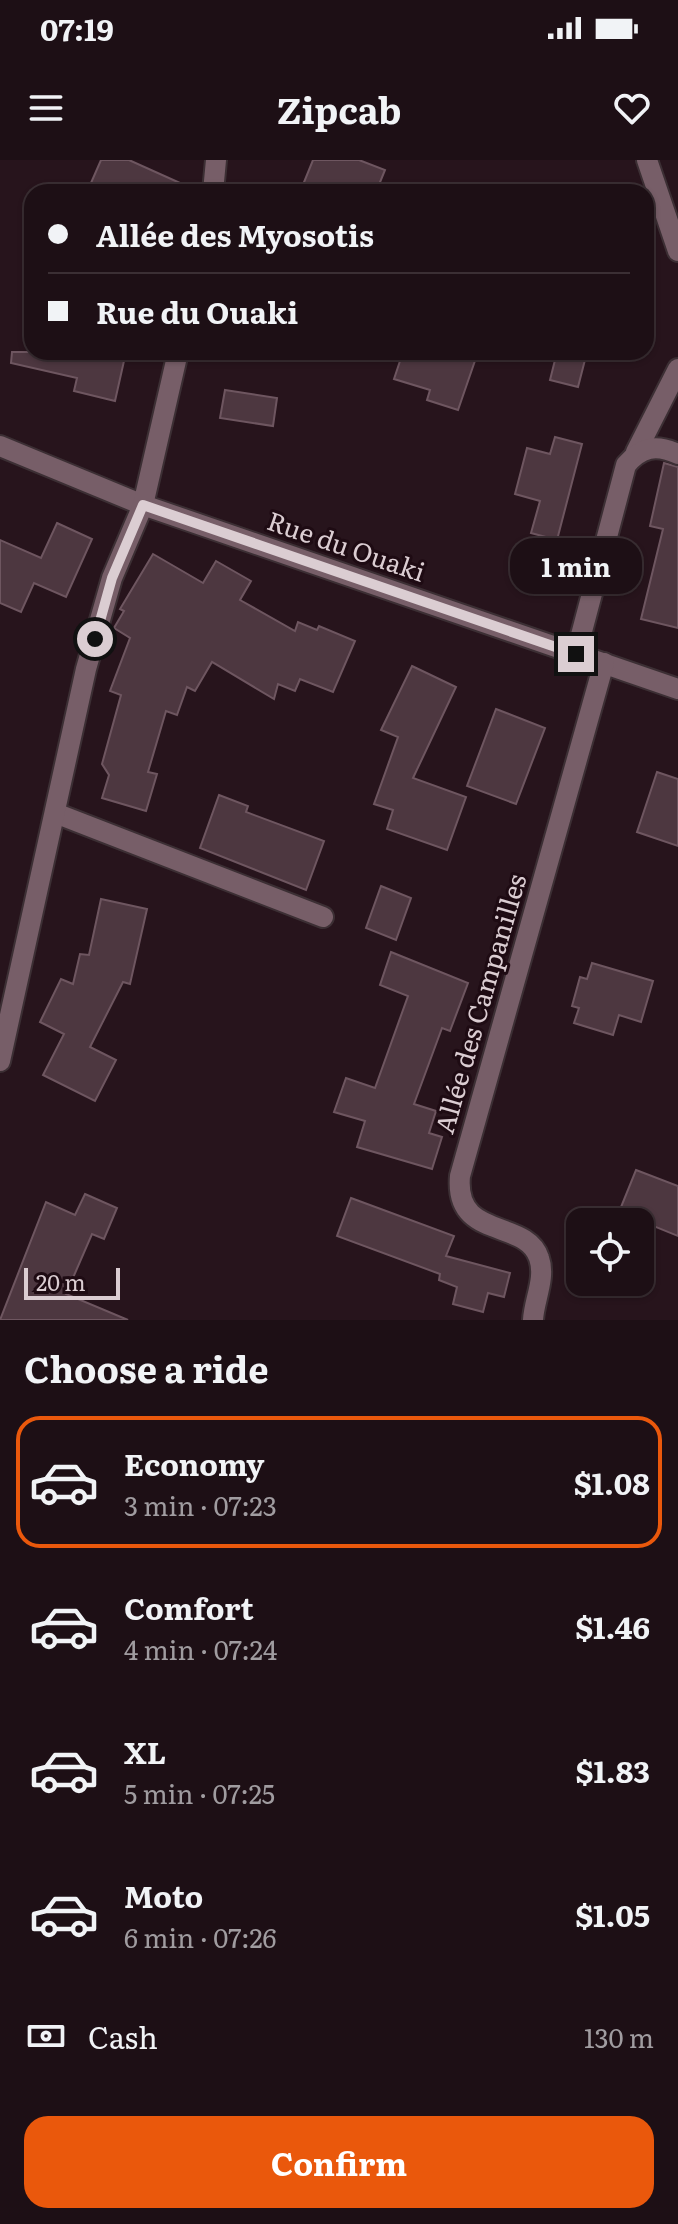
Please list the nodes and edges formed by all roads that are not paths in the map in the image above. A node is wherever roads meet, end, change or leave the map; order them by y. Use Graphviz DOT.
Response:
graph roads {
  1 [pos="216,160"];
  2 [pos="647,160"];
  3 [pos="214,184"];
  4 [pos="678,251"];
  5 [pos="176,360"];
  6 [pos="678,369"];
  7 [pos="0,446"];
  8 [pos="636,452"];
  9 [pos="678,454"];
  10 [pos="143,505"];
  11 [pos="576,654"];
  12 [pos="604,663"];
  13 [pos="678,689"];
  14 [pos="55,813"];
  15 [pos="323,917"];
  16 [pos="0,1061"];
  17 [pos="533,1320"];
  1 -- 3 [label="street"];
  2 -- 4 [label="street"];
  5 -- 10 [label="street"];
  6 -- 8 [label="street"];
  7 -- 10 [label="street, Rue du Ouaki"];
  8 -- 9 [label="street"];
  8 -- 11 [label="street"];
  10 -- 11 [label="street, Rue du Ouaki"];
  10 -- 14 [label="street"];
  11 -- 12 [label="street, Rue du Ouaki"];
  12 -- 13 [label="street, Rue du Ouaki"];
  12 -- 17 [label="street, Allée des Campanilles"];
  14 -- 15 [label="street"];
  14 -- 16 [label="street"];
}
